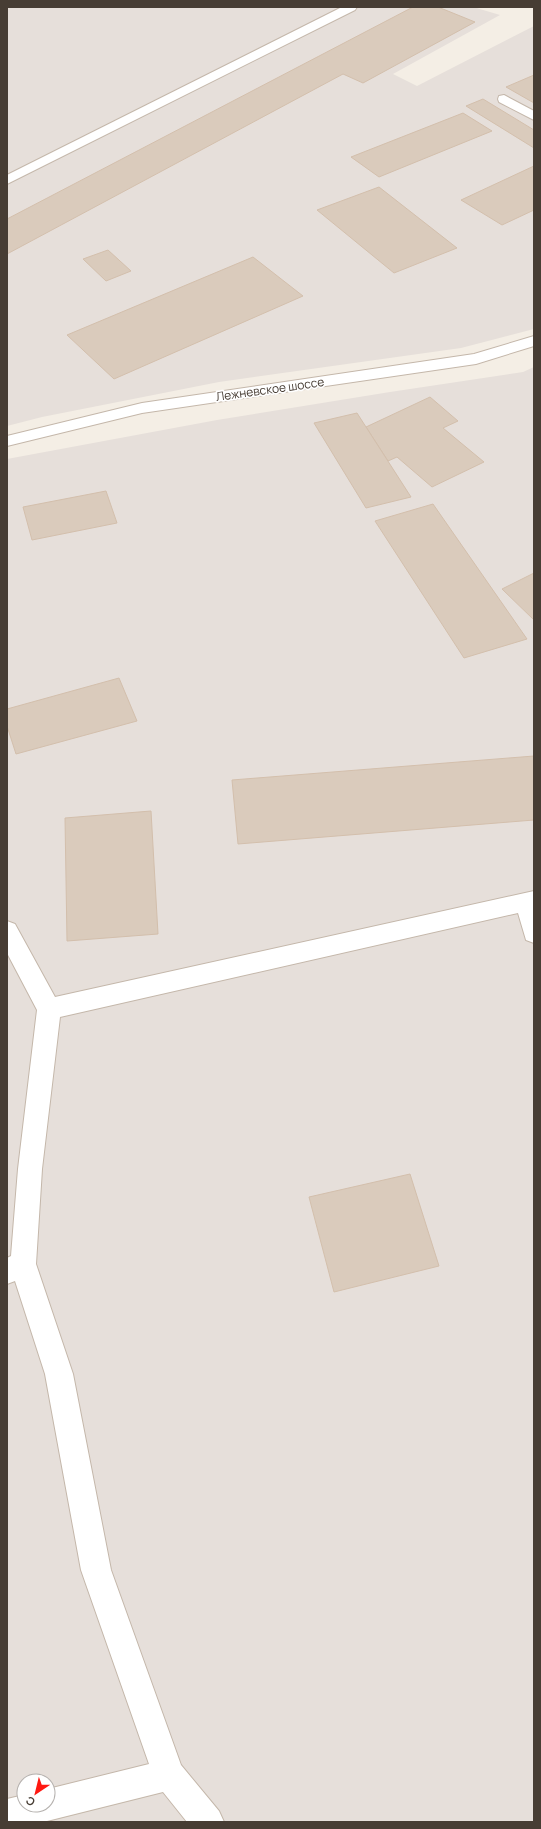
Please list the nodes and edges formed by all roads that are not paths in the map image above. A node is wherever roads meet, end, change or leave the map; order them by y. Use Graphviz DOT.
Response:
graph roads {
  1 [pos="351,7"];
  2 [pos="504,99"];
  3 [pos="534,116"];
  4 [pos="7,180"];
  5 [pos="534,340"];
  6 [pos="7,442"];
  7 [pos="530,900"];
  8 [pos="7,931"];
  9 [pos="534,932"];
  10 [pos="49,1010"];
  11 [pos="15,1268"];
  12 [pos="169,1775"];
  13 [pos="7,1815"];
  14 [pos="208,1822"];
  1 -- 4 [label="street"];
  2 -- 3 [label="street"];
  5 -- 6 [label="street, Лежневское шоссе"];
  7 -- 9 [label="street"];
  7 -- 10 [label="street"];
  8 -- 10 [label="street"];
  10 -- 11 [label="street"];
  11 -- 12 [label="street"];
  12 -- 13 [label="street"];
  12 -- 14 [label="street"];
}
